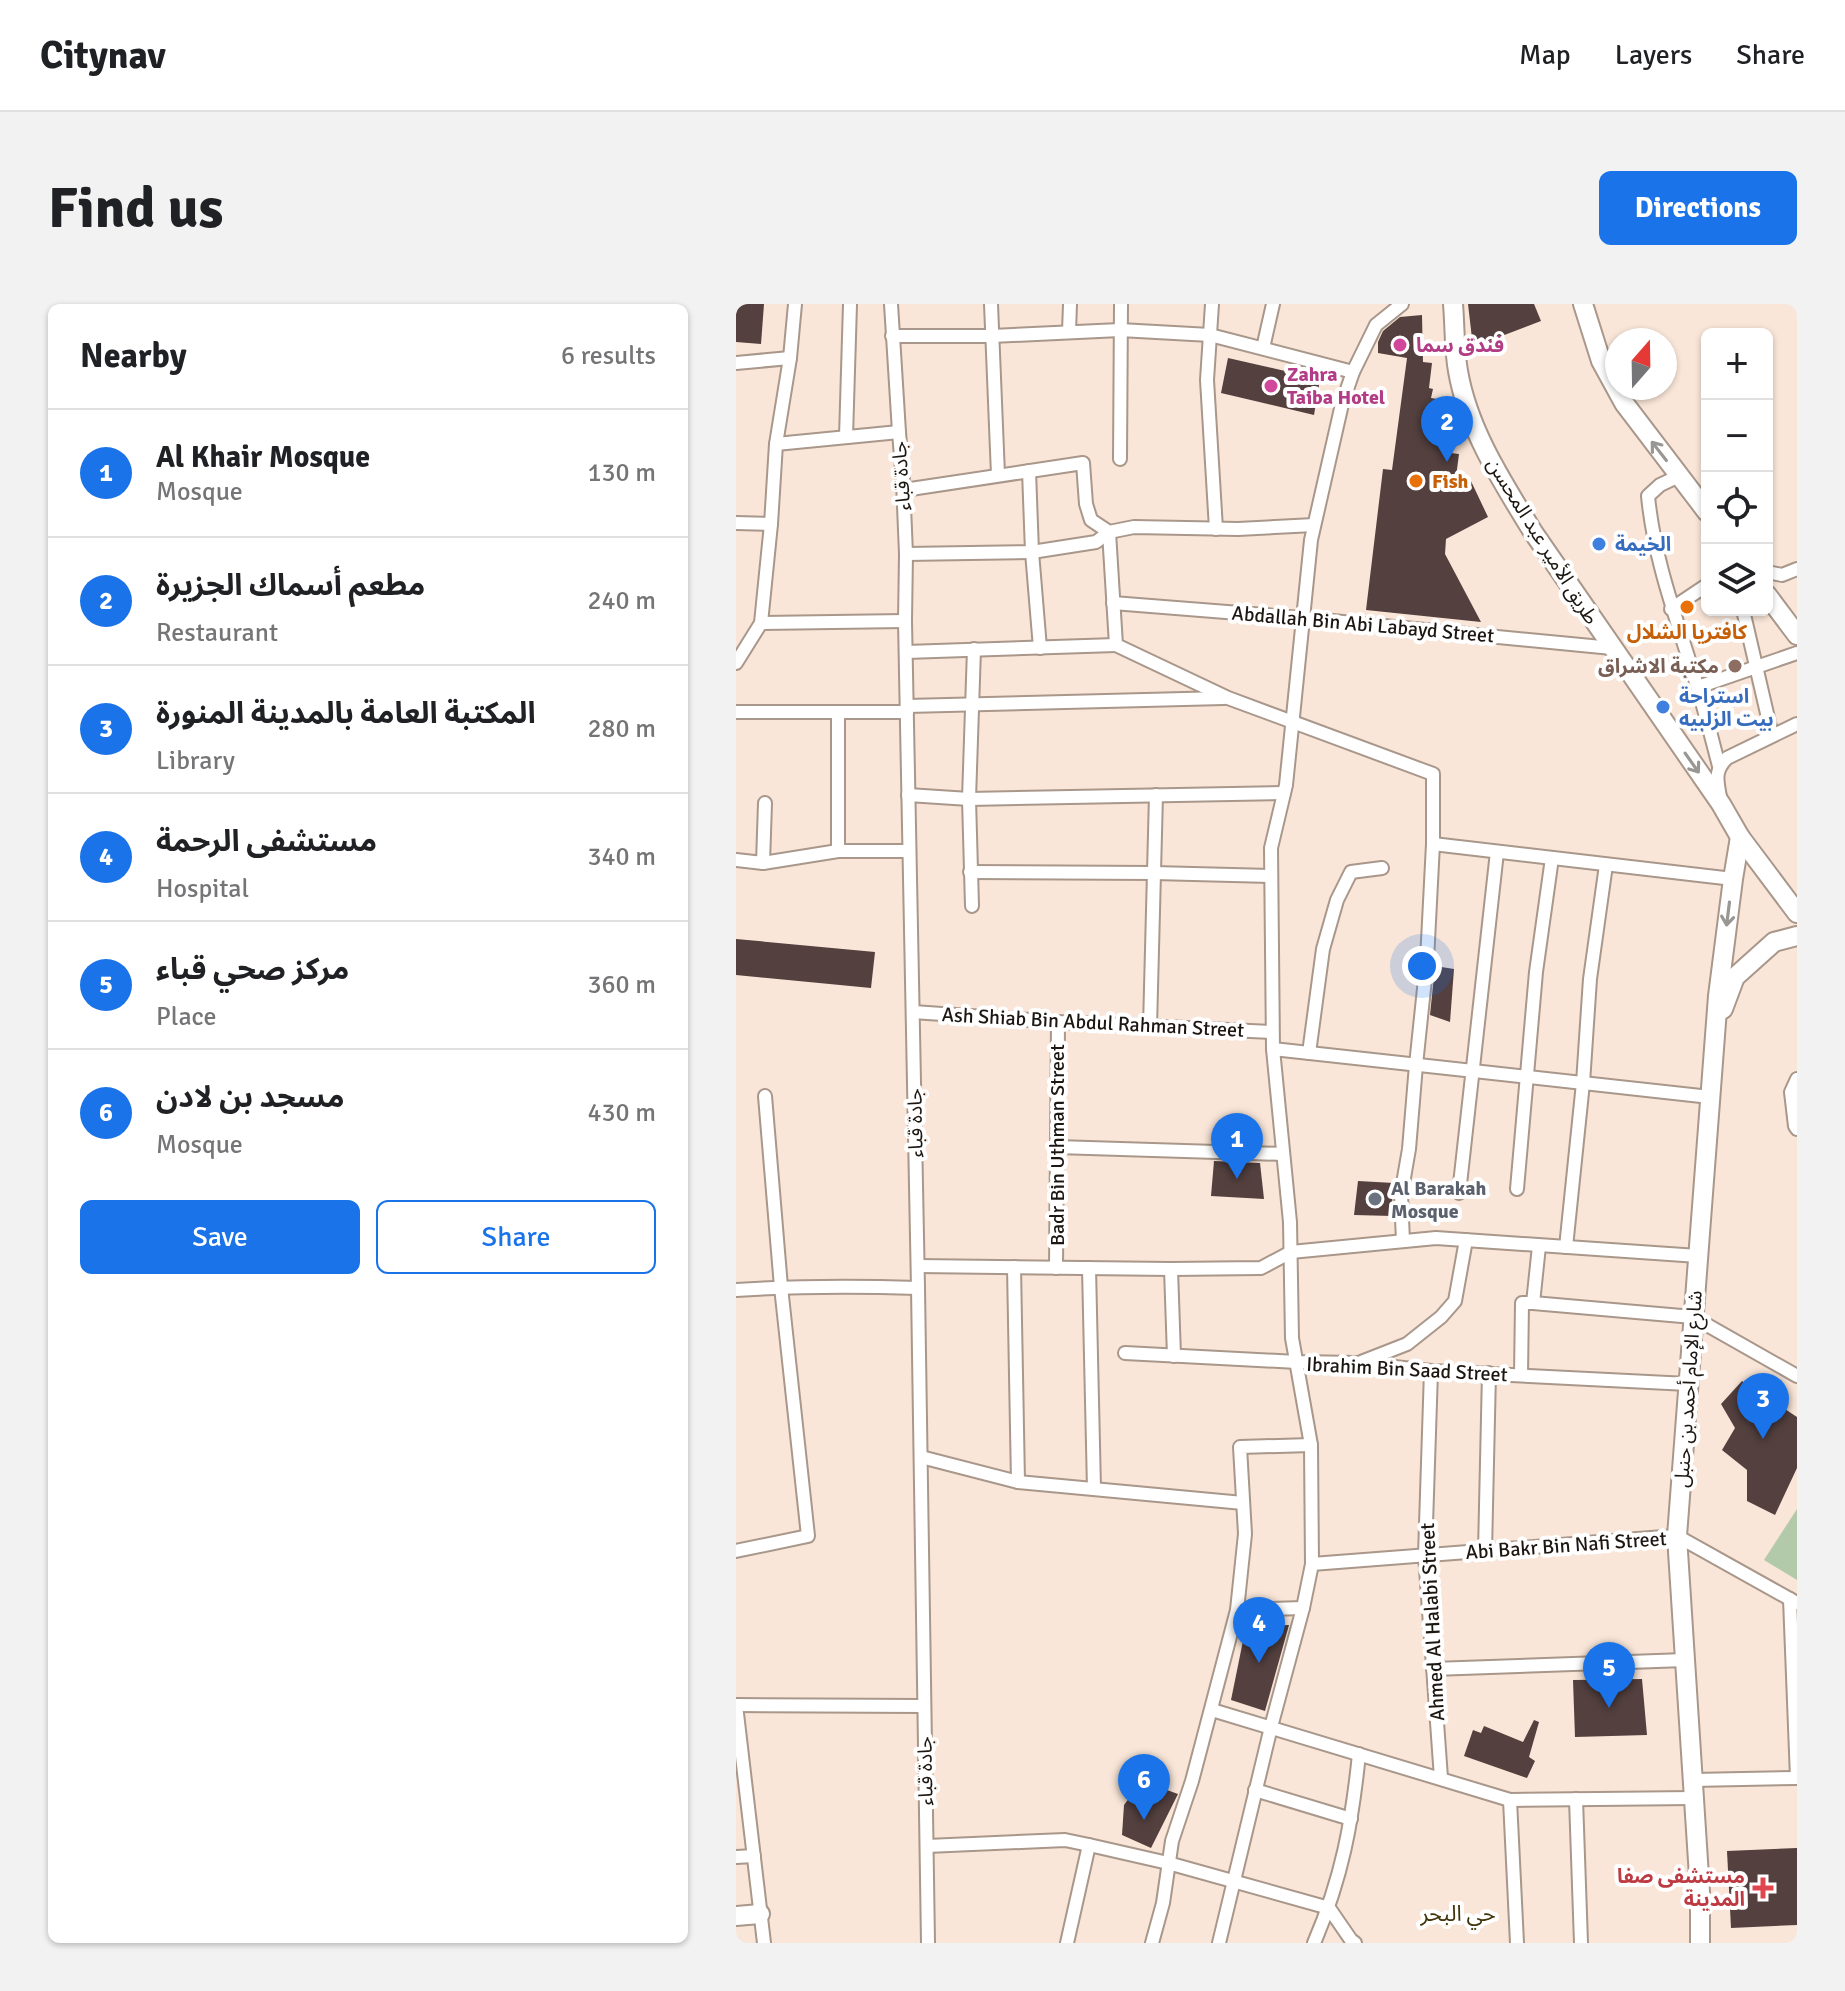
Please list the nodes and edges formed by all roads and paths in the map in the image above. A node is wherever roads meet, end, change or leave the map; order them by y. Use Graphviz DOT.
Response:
graph roads {
  1 [pos="795,304"];
  2 [pos="850,304"];
  3 [pos="891,304"];
  4 [pos="991,304"];
  5 [pos="1070,304"];
  6 [pos="1121,304"];
  7 [pos="1212,304"];
  8 [pos="1273,304"];
  9 [pos="1401,304"];
  10 [pos="1453,304"];
  11 [pos="1583,304"];
  12 [pos="1120,330"];
  13 [pos="1069,332"];
  14 [pos="1210,335"];
  15 [pos="892,336"];
  16 [pos="992,336"];
  17 [pos="1263,348"];
  18 [pos="790,358"];
  19 [pos="736,363"];
  20 [pos="1353,372"];
  21 [pos="899,432"];
  22 [pos="846,437"];
  23 [pos="776,444"];
  24 [pos="1120,459"];
  25 [pos="1029,471"];
  26 [pos="998,475"];
  27 [pos="1679,476"];
  28 [pos="904,490"];
  29 [pos="1701,504"];
  30 [pos="736,523"];
  31 [pos="771,524"];
  32 [pos="1314,525"];
  33 [pos="1216,529"];
  34 [pos="1109,532"];
  35 [pos="1032,552"];
  36 [pos="906,554"];
  37 [pos="1797,569"];
  38 [pos="1773,573"];
  39 [pos="1701,589"];
  40 [pos="1113,603"];
  41 [pos="1773,603"];
  42 [pos="1671,609"];
  43 [pos="1744,616"];
  44 [pos="1302,618"];
  45 [pos="905,621"];
  46 [pos="761,623"];
  47 [pos="1797,635"];
  48 [pos="1116,645"];
  49 [pos="1040,648"];
  50 [pos="1612,648"];
  51 [pos="974,649"];
  52 [pos="906,652"];
  53 [pos="1797,653"];
  54 [pos="736,663"];
  55 [pos="1757,667"];
  56 [pos="1698,687"];
  57 [pos="1228,698"];
  58 [pos="971,704"];
  59 [pos="907,709"];
  60 [pos="736,712"];
  61 [pos="838,713"];
  62 [pos="1292,722"];
  63 [pos="1797,724"];
  64 [pos="1772,735"];
  65 [pos="1719,766"];
  66 [pos="1284,793"];
  67 [pos="908,795"];
  68 [pos="1156,795"];
  69 [pos="969,799"];
  70 [pos="765,803"];
  71 [pos="1721,804"];
  72 [pos="1740,837"];
  73 [pos="1433,844"];
  74 [pos="838,851"];
  75 [pos="909,851"];
  76 [pos="1497,852"];
  77 [pos="1552,858"];
  78 [pos="736,860"];
  79 [pos="763,863"];
  80 [pos="1606,865"];
  81 [pos="1382,868"];
  82 [pos="970,872"];
  83 [pos="1154,873"];
  84 [pos="1271,876"];
  85 [pos="1733,879"];
  86 [pos="972,906"];
  87 [pos="1797,913"];
  88 [pos="1797,936"];
  89 [pos="913,1012"];
  90 [pos="1058,1022"];
  91 [pos="1150,1027"];
  92 [pos="1715,1030"];
  93 [pos="1272,1032"];
  94 [pos="1273,1049"];
  95 [pos="1309,1053"];
  96 [pos="1416,1065"];
  97 [pos="1471,1071"];
  98 [pos="1528,1077"];
  99 [pos="1797,1079"];
  100 [pos="1583,1083"];
  101 [pos="765,1096"];
  102 [pos="1710,1097"];
  103 [pos="1797,1129"];
  104 [pos="1057,1147"];
  105 [pos="1283,1154"];
  106 [pos="1517,1189"];
  107 [pos="1459,1193"];
  108 [pos="1466,1240"];
  109 [pos="1403,1241"];
  110 [pos="1539,1246"];
  111 [pos="1566,1247"];
  112 [pos="1291,1252"];
  113 [pos="1698,1256"];
  114 [pos="918,1266"];
  115 [pos="1014,1267"];
  116 [pos="1056,1268"];
  117 [pos="1089,1268"];
  118 [pos="1171,1269"];
  119 [pos="781,1287"];
  120 [pos="918,1288"];
  121 [pos="736,1290"];
  122 [pos="1533,1303"];
  123 [pos="1693,1317"];
  124 [pos="1125,1353"];
  125 [pos="1174,1356"];
  126 [pos="1297,1362"];
  127 [pos="1358,1363"];
  128 [pos="1431,1371"];
  129 [pos="1489,1373"];
  130 [pos="1521,1375"];
  131 [pos="1797,1376"];
  132 [pos="1688,1384"];
  133 [pos="1311,1445"];
  134 [pos="921,1457"];
  135 [pos="1018,1482"];
  136 [pos="1094,1489"];
  137 [pos="1243,1503"];
  138 [pos="1677,1536"];
  139 [pos="736,1551"];
  140 [pos="1485,1551"];
  141 [pos="1425,1555"];
  142 [pos="1312,1564"];
  143 [pos="1793,1601"];
  144 [pos="1303,1608"];
  145 [pos="1237,1610"];
  146 [pos="1685,1660"];
  147 [pos="1433,1669"];
  148 [pos="736,1705"];
  149 [pos="924,1706"];
  150 [pos="1212,1710"];
  151 [pos="1271,1727"];
  152 [pos="1359,1754"];
  153 [pos="1441,1778"];
  154 [pos="1797,1778"];
  155 [pos="1694,1789"];
  156 [pos="1255,1790"];
  157 [pos="1576,1799"];
  158 [pos="1510,1800"];
  159 [pos="1351,1819"];
  160 [pos="1089,1845"];
  161 [pos="927,1846"];
  162 [pos="754,1856"];
  163 [pos="736,1857"];
  164 [pos="1168,1863"];
  165 [pos="1234,1881"];
  166 [pos="1329,1908"];
  167 [pos="760,1914"];
  168 [pos="736,1916"];
  169 [pos="764,1943"];
  170 [pos="928,1943"];
  171 [pos="1067,1943"];
  172 [pos="1152,1943"];
  173 [pos="1219,1943"];
  174 [pos="1314,1943"];
  175 [pos="1355,1943"];
  176 [pos="1517,1943"];
  177 [pos="1581,1943"];
  178 [pos="1700,1943"];
  1 -- 18 [label="street"];
  2 -- 22 [label="street"];
  3 -- 15 [label="street, جادة قباء"];
  4 -- 16 [label="street"];
  5 -- 13 [label="street"];
  6 -- 12 [label="street"];
  7 -- 14 [label="street"];
  8 -- 17 [label="street"];
  9 -- 20 [label="street"];
  10 -- 50 [label="main road, طريق الأمير عبد المحسن"];
  27 -- 11 [label="main road, one-way"];
  12 -- 13 [label="street"];
  12 -- 14 [label="street"];
  12 -- 24 [label="street"];
  13 -- 16 [label="street"];
  14 -- 17 [label="street"];
  14 -- 33 [label="street"];
  15 -- 16 [label="street"];
  15 -- 21 [label="street, جادة قباء"];
  16 -- 26 [label="street"];
  17 -- 20 [label="street"];
  18 -- 19 [label="street"];
  18 -- 23 [label="street"];
  20 -- 32 [label="street"];
  21 -- 22 [label="street"];
  21 -- 28 [label="street, جادة قباء"];
  22 -- 23 [label="street"];
  23 -- 31 [label="street"];
  25 -- 26 [label="street"];
  25 -- 34 [label="street"];
  25 -- 35 [label="street"];
  26 -- 28 [label="street"];
  27 -- 29 [label="main road"];
  27 -- 42 [label="street"];
  28 -- 36 [label="street, جادة قباء"];
  30 -- 31 [label="street"];
  31 -- 46 [label="street"];
  32 -- 33 [label="street"];
  32 -- 44 [label="street"];
  33 -- 34 [label="street"];
  34 -- 35 [label="street"];
  34 -- 40 [label="street"];
  35 -- 36 [label="street"];
  35 -- 49 [label="street"];
  36 -- 45 [label="street, جادة قباء"];
  37 -- 38 [label="street"];
  39 -- 42 [label="street"];
  40 -- 44 [label="street, Abdallah Bin Abi Labayd Street"];
  40 -- 48 [label="street"];
  41 -- 47 [label="main road"];
  42 -- 56 [label="street"];
  43 -- 55 [label="street"];
  44 -- 50 [label="street, Abdallah Bin Abi Labayd Street"];
  44 -- 62 [label="street"];
  45 -- 46 [label="street"];
  45 -- 52 [label="street, جادة قباء"];
  46 -- 54 [label="street"];
  48 -- 49 [label="street"];
  48 -- 57 [label="street"];
  49 -- 51 [label="street"];
  50 -- 71 [label="main road, طريق الأمير عبد المحسن, one-way"];
  51 -- 52 [label="street"];
  51 -- 58 [label="street"];
  52 -- 59 [label="street, جادة قباء"];
  53 -- 55 [label="street"];
  55 -- 56 [label="street"];
  55 -- 64 [label="street"];
  56 -- 65 [label="street"];
  57 -- 58 [label="street"];
  57 -- 62 [label="street"];
  58 -- 59 [label="street"];
  58 -- 69 [label="street"];
  59 -- 61 [label="street"];
  59 -- 67 [label="street, جادة قباء"];
  60 -- 61 [label="street"];
  61 -- 74 [label="street"];
  62 -- 66 [label="street"];
  62 -- 73 [label="street"];
  63 -- 64 [label="street"];
  64 -- 65 [label="street"];
  65 -- 71 [label="street"];
  66 -- 68 [label="street"];
  66 -- 84 [label="street"];
  67 -- 69 [label="street"];
  67 -- 75 [label="street, جادة قباء"];
  68 -- 69 [label="street"];
  68 -- 83 [label="street"];
  69 -- 82 [label="street"];
  70 -- 79 [label="street"];
  71 -- 72 [label="main road, طريق الأمير عبد المحسن"];
  72 -- 85 [label="main road, شارع الإمام أحمد بن حنبل"];
  72 -- 87 [label="main road, طريق الأمير عبد المحسن"];
  73 -- 76 [label="street"];
  73 -- 96 [label="street"];
  74 -- 75 [label="street"];
  74 -- 79 [label="street"];
  75 -- 89 [label="street, جادة قباء"];
  76 -- 77 [label="street"];
  76 -- 97 [label="street"];
  77 -- 80 [label="street"];
  77 -- 98 [label="street"];
  78 -- 79 [label="street"];
  80 -- 85 [label="street"];
  80 -- 100 [label="street"];
  81 -- 95 [label="street"];
  82 -- 83 [label="street"];
  82 -- 86 [label="street"];
  83 -- 84 [label="street"];
  83 -- 91 [label="street"];
  84 -- 93 [label="street"];
  85 -- 92 [label="main road, شارع الإمام أحمد بن حنبل, one-way"];
  88 -- 92 [label="main road"];
  89 -- 90 [label="street, Ash Shiab Bin Abdul Rahman Street"];
  89 -- 114 [label="street, جادة قباء"];
  90 -- 91 [label="street, Ash Shiab Bin Abdul Rahman Street"];
  90 -- 104 [label="street, Badr Bin Uthman Street"];
  91 -- 93 [label="street, Ash Shiab Bin Abdul Rahman Street"];
  92 -- 102 [label="main road, شارع الإمام أحمد بن حنبل"];
  93 -- 94 [label="street"];
  94 -- 95 [label="street"];
  94 -- 105 [label="street"];
  95 -- 96 [label="street"];
  96 -- 97 [label="street"];
  96 -- 109 [label="street"];
  97 -- 98 [label="street"];
  97 -- 107 [label="street"];
  98 -- 100 [label="street"];
  98 -- 106 [label="street"];
  99 -- 103 [label="street"];
  100 -- 102 [label="street"];
  100 -- 111 [label="street"];
  101 -- 119 [label="street"];
  102 -- 113 [label="main road, شارع الإمام أحمد بن حنبل"];
  104 -- 105 [label="street"];
  104 -- 116 [label="street, Badr Bin Uthman Street"];
  105 -- 112 [label="street"];
  108 -- 109 [label="street"];
  108 -- 110 [label="street"];
  108 -- 127 [label="street"];
  109 -- 112 [label="street"];
  110 -- 111 [label="street"];
  110 -- 122 [label="street"];
  111 -- 113 [label="street"];
  112 -- 118 [label="street"];
  112 -- 126 [label="street"];
  113 -- 123 [label="main road, شارع الإمام أحمد بن حنبل"];
  114 -- 115 [label="street"];
  114 -- 120 [label="street, جادة قباء"];
  115 -- 116 [label="street"];
  115 -- 135 [label="street"];
  116 -- 117 [label="street"];
  117 -- 118 [label="street"];
  117 -- 136 [label="street"];
  118 -- 125 [label="street"];
  119 -- 120 [label="street"];
  119 -- 121 [label="street"];
  119 -- 139 [label="street"];
  120 -- 134 [label="street, جادة قباء"];
  122 -- 123 [label="street"];
  122 -- 130 [label="street"];
  123 -- 131 [label="street"];
  123 -- 132 [label="main road, شارع الإمام أحمد بن حنبل"];
  124 -- 125 [label="street, Ibrahim Bin Saad Street"];
  125 -- 126 [label="street, Ibrahim Bin Saad Street"];
  126 -- 127 [label="street, Ibrahim Bin Saad Street"];
  126 -- 133 [label="street"];
  127 -- 128 [label="street, Ibrahim Bin Saad Street"];
  128 -- 129 [label="street, Ibrahim Bin Saad Street"];
  128 -- 141 [label="street, Ahmed Al Halabi Street"];
  129 -- 130 [label="street, Ibrahim Bin Saad Street"];
  129 -- 140 [label="street"];
  130 -- 132 [label="street, Ibrahim Bin Saad Street"];
  132 -- 138 [label="main road, شارع الإمام أحمد بن حنبل"];
  133 -- 137 [label="street"];
  133 -- 142 [label="street"];
  134 -- 135 [label="street"];
  134 -- 149 [label="street, جادة قباء"];
  135 -- 136 [label="street"];
  136 -- 137 [label="street"];
  137 -- 145 [label="street"];
  138 -- 140 [label="street, Abi Bakr Bin Nafi Street"];
  138 -- 143 [label="street"];
  138 -- 146 [label="main road, شارع الإمام أحمد بن حنبل"];
  140 -- 141 [label="street, Abi Bakr Bin Nafi Street"];
  141 -- 142 [label="street, Abi Bakr Bin Nafi Street"];
  141 -- 147 [label="street, Ahmed Al Halabi Street"];
  142 -- 144 [label="street"];
  143 -- 154 [label="street"];
  144 -- 145 [label="street"];
  144 -- 151 [label="street"];
  145 -- 150 [label="street"];
  146 -- 147 [label="street"];
  146 -- 155 [label="main road, شارع الإمام أحمد بن حنبل"];
  147 -- 153 [label="street, Ahmed Al Halabi Street"];
  148 -- 149 [label="street"];
  148 -- 162 [label="street"];
  149 -- 161 [label="street, جادة قباء"];
  150 -- 151 [label="street"];
  150 -- 164 [label="street"];
  151 -- 152 [label="street"];
  151 -- 156 [label="street"];
  152 -- 153 [label="street"];
  152 -- 159 [label="street"];
  153 -- 158 [label="street"];
  154 -- 155 [label="street"];
  155 -- 157 [label="street"];
  155 -- 178 [label="main road, شارع الإمام أحمد بن حنبل"];
  156 -- 159 [label="street"];
  156 -- 165 [label="street"];
  157 -- 158 [label="street"];
  157 -- 177 [label="street"];
  158 -- 176 [label="street"];
  159 -- 166 [label="street"];
  160 -- 161 [label="street"];
  160 -- 164 [label="street"];
  160 -- 171 [label="street"];
  161 -- 170 [label="street, جادة قباء"];
  162 -- 163 [label="street"];
  162 -- 167 [label="street"];
  164 -- 165 [label="street"];
  164 -- 172 [label="street"];
  165 -- 166 [label="street"];
  165 -- 173 [label="street"];
  166 -- 174 [label="street"];
  166 -- 175 [label="street"];
  167 -- 168 [label="main road"];
  167 -- 169 [label="street"];
}
